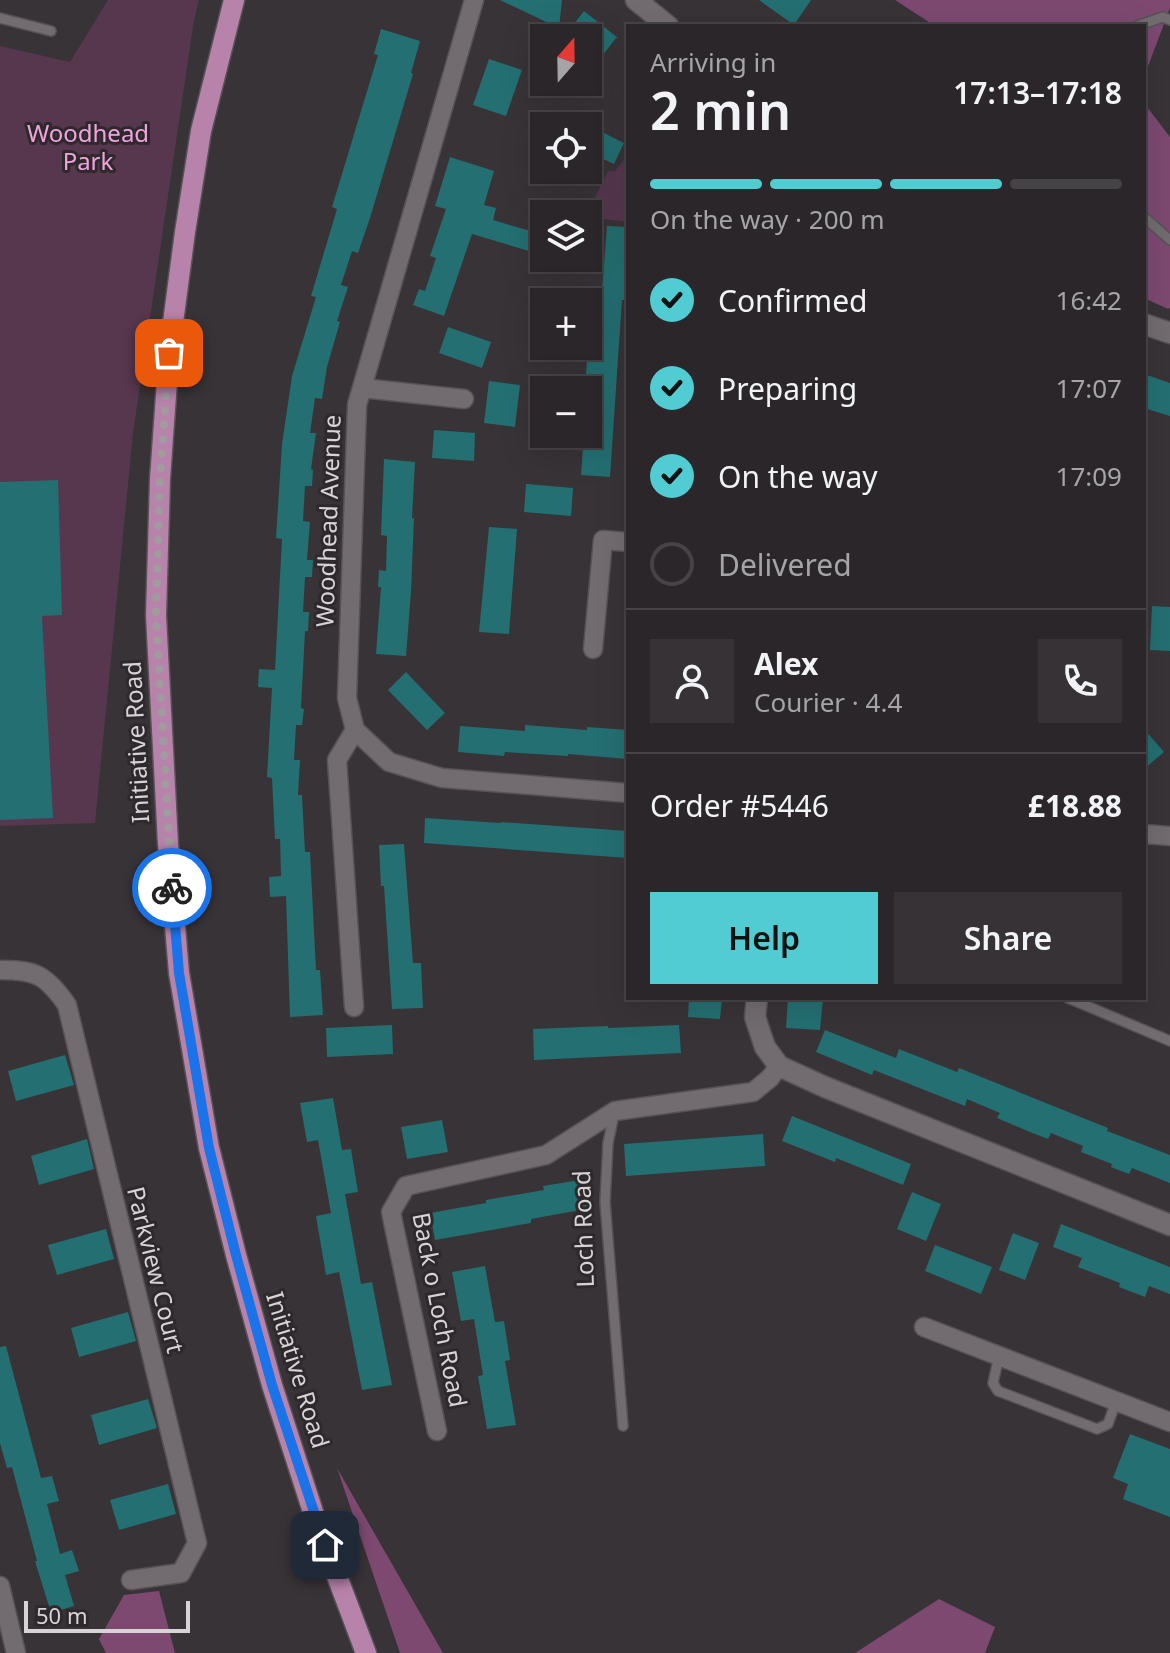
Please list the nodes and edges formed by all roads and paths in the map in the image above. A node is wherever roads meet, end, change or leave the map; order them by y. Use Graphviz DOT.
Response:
graph roads {
  1 [pos="234,0"];
  2 [pos="474,0"];
  3 [pos="636,0"];
  4 [pos="0,18"];
  5 [pos="1170,20"];
  6 [pos="666,24"];
  7 [pos="1143,24"];
  8 [pos="51,31"];
  9 [pos="1146,219"];
  10 [pos="1170,240"];
  11 [pos="1146,325"];
  12 [pos="1170,333"];
  13 [pos="362,388"];
  14 [pos="464,399"];
  15 [pos="626,542"];
  16 [pos="593,649"];
  17 [pos="355,730"];
  18 [pos="626,793"];
  19 [pos="1146,834"];
  20 [pos="1170,836"];
  21 [pos="0,970"];
  22 [pos="757,1000"];
  23 [pos="1073,1000"];
  24 [pos="354,1007"];
  25 [pos="1170,1041"];
  26 [pos="779,1066"];
  27 [pos="615,1111"];
  28 [pos="1170,1225"];
  29 [pos="924,1327"];
  30 [pos="999,1356"];
  31 [pos="1116,1401"];
  32 [pos="1170,1422"];
  33 [pos="623,1426"];
  34 [pos="437,1431"];
  35 [pos="131,1580"];
  36 [pos="0,1586"];
  37 [pos="16,1653"];
  38 [pos="366,1653"];
  1 -- 38 [label="main road, Initiative Road"];
  2 -- 13 [label="street, Woodhead Avenue"];
  3 -- 6 [label="street"];
  4 -- 8 [label="lane"];
  5 -- 7 [label="lane"];
  9 -- 10 [label="lane"];
  11 -- 12 [label="street"];
  13 -- 14 [label="street"];
  13 -- 17 [label="street, Woodhead Avenue"];
  15 -- 16 [label="street"];
  17 -- 18 [label="street"];
  17 -- 24 [label="street"];
  19 -- 20 [label="street"];
  21 -- 35 [label="street, Parkview Court"];
  22 -- 26 [label="street"];
  23 -- 25 [label="lane"];
  26 -- 27 [label="street"];
  26 -- 28 [label="street"];
  27 -- 33 [label="lane, Loch Road"];
  27 -- 34 [label="street, Back o Loch Road"];
  29 -- 30 [label="street"];
  30 -- 31 [label="street"];
  30 -- 31 [label="lane"];
  31 -- 32 [label="street"];
  36 -- 37 [label="street"];
}
